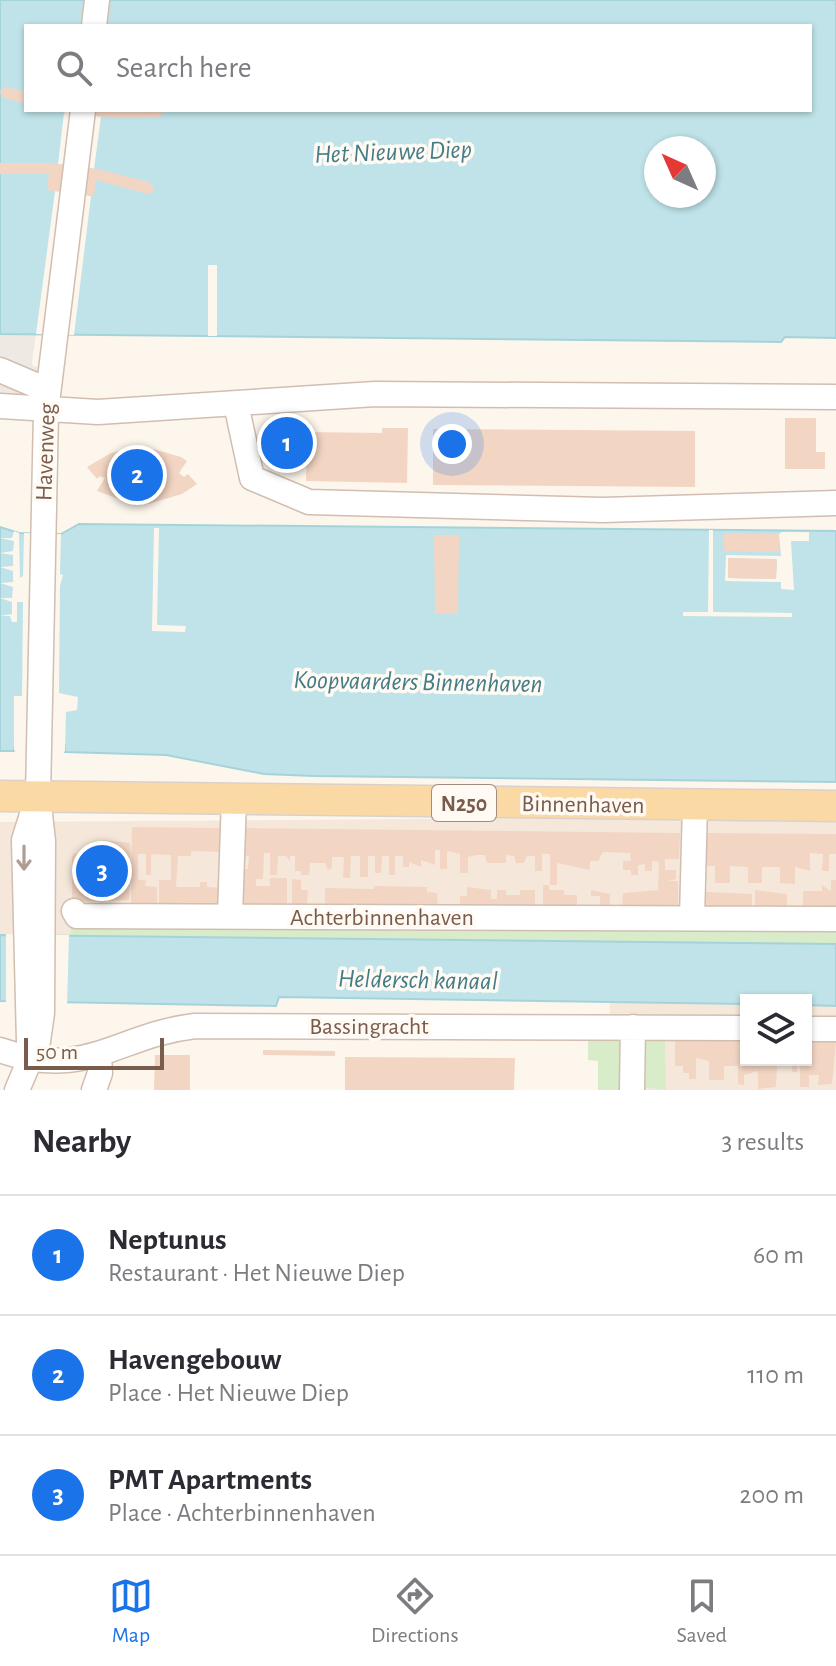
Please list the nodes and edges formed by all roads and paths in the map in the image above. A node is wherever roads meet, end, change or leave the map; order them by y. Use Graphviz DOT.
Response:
graph roads {
  1 [pos="97,0"];
  2 [pos="94,24"];
  3 [pos="83,112"];
  4 [pos="0,370"];
  5 [pos="836,397"];
  6 [pos="47,400"];
  7 [pos="236,404"];
  8 [pos="0,406"];
  9 [pos="836,503"];
  10 [pos="0,796"];
  11 [pos="38,796"];
  12 [pos="234,798"];
  13 [pos="695,805"];
  14 [pos="836,806"];
  15 [pos="74,911"];
  16 [pos="230,916"];
  17 [pos="692,918"];
  18 [pos="836,919"];
  19 [pos="633,1027"];
  20 [pos="740,1028"];
  21 [pos="812,1029"];
  22 [pos="836,1029"];
  23 [pos="0,1050"];
  24 [pos="99,1055"];
  25 [pos="30,1061"];
  26 [pos="17,1090"];
  27 [pos="94,1090"];
  28 [pos="632,1090"];
  1 -- 2 [label="street"];
  3 -- 6 [label="street, Havenweg"];
  4 -- 6 [label="street"];
  5 -- 7 [label="street"];
  6 -- 7 [label="street"];
  6 -- 8 [label="street"];
  6 -- 11 [label="street, Havenweg"];
  7 -- 9 [label="street"];
  10 -- 11 [label="main road, Binnenhaven / N250"];
  11 -- 12 [label="main road, Binnenhaven / N250"];
  11 -- 25 [label="street, Havenweg"];
  12 -- 13 [label="main road, Binnenhaven / N250"];
  12 -- 16 [label="street"];
  13 -- 14 [label="main road, Binnenhaven / N250"];
  13 -- 17 [label="street"];
  15 -- 16 [label="street, Achterbinnenhaven"];
  16 -- 17 [label="street, Achterbinnenhaven"];
  17 -- 18 [label="street, Achterbinnenhaven"];
  19 -- 20 [label="street, Bassingracht"];
  19 -- 24 [label="street, Bassingracht"];
  19 -- 28 [label="street"];
  21 -- 22 [label="street"];
  23 -- 25 [label="street, Bassingracht"];
  24 -- 25 [label="street, Bassingracht"];
  24 -- 27 [label="street"];
  25 -- 26 [label="street, Havenweg"];
}
